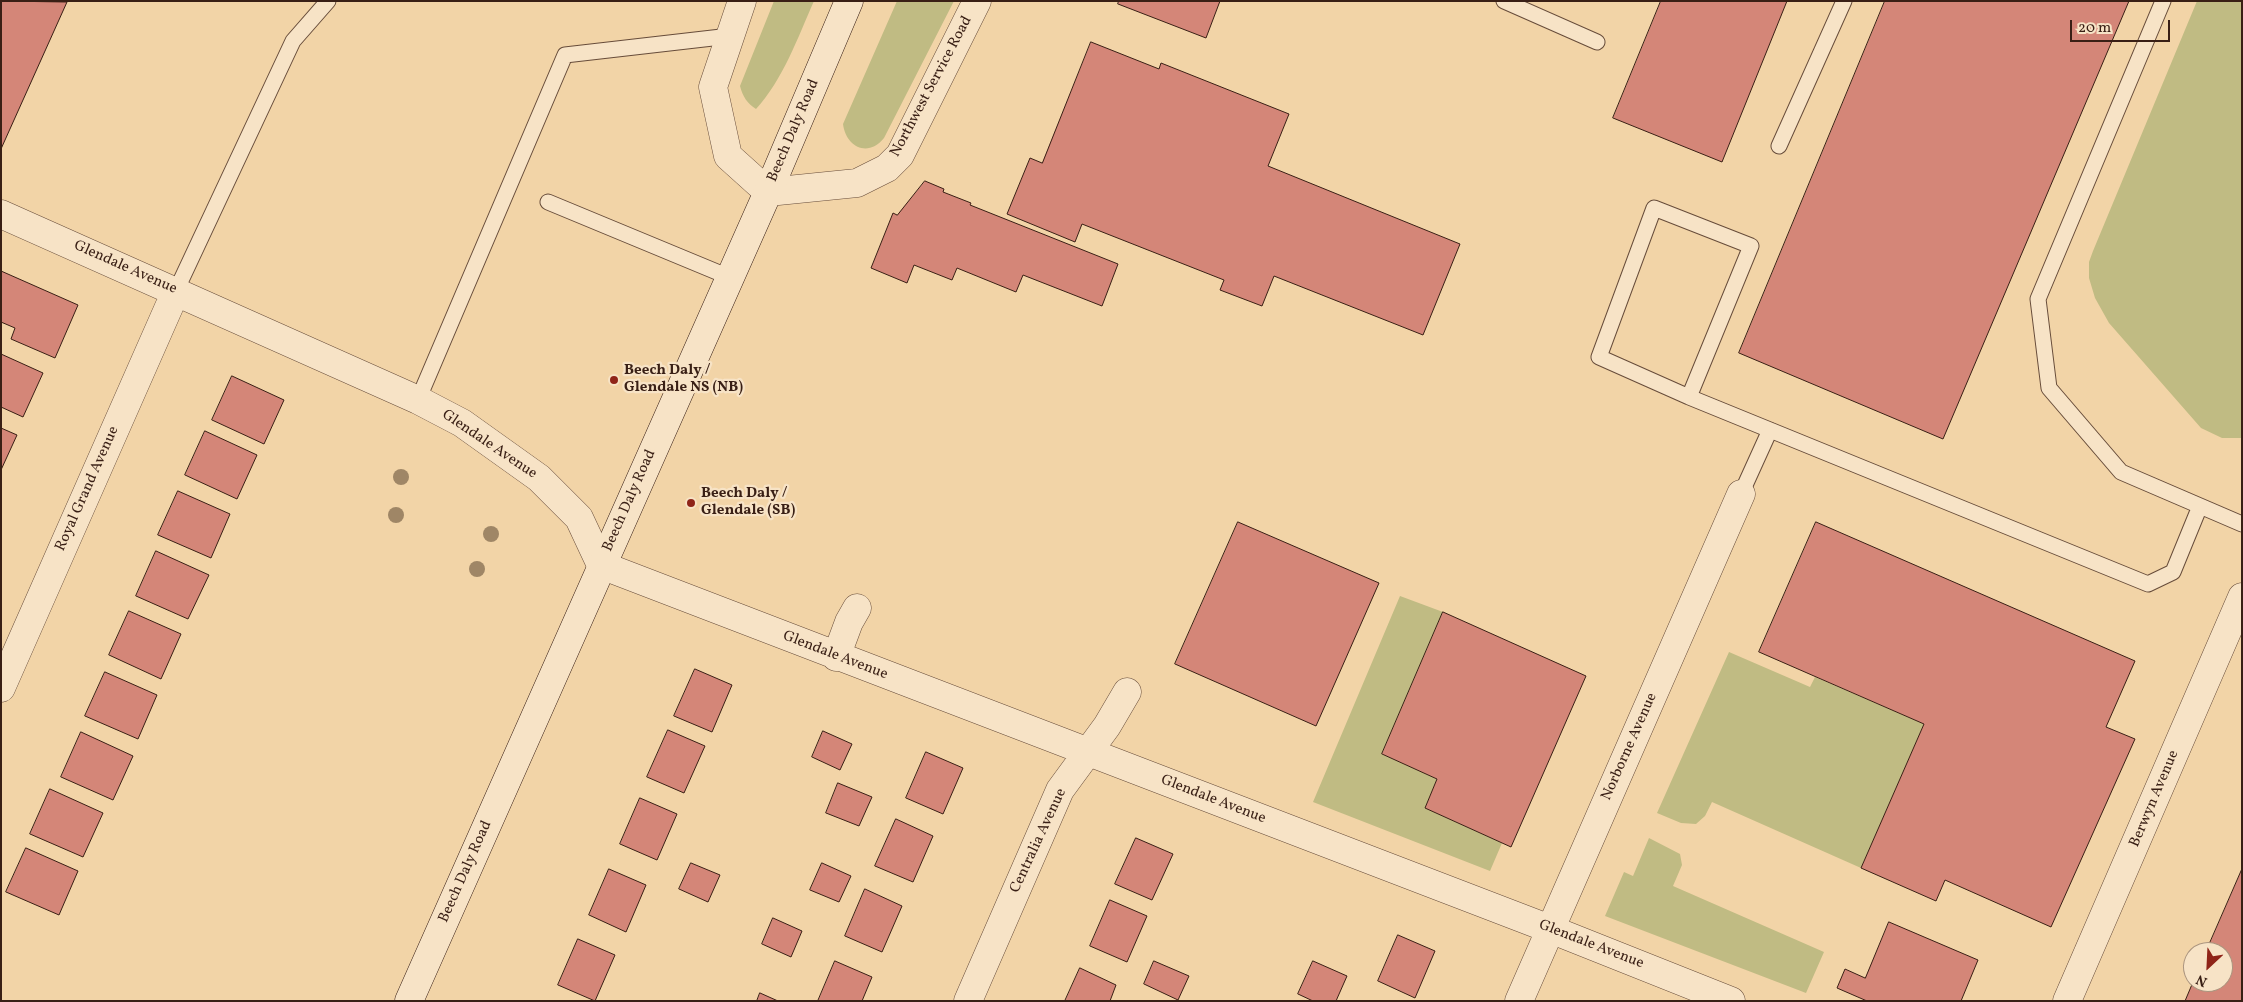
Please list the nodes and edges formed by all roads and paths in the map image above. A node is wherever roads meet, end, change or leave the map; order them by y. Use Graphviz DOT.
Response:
graph roads {
  1 [pos="328,1"];
  2 [pos="742,1"];
  3 [pos="849,1"];
  4 [pos="977,1"];
  5 [pos="1504,1"];
  6 [pos="1844,1"];
  7 [pos="2163,1"];
  8 [pos="730,36"];
  9 [pos="1597,42"];
  10 [pos="1779,146"];
  11 [pos="768,192"];
  12 [pos="548,202"];
  13 [pos="1,214"];
  14 [pos="729,277"];
  15 [pos="176,291"];
  16 [pos="1689,397"];
  17 [pos="418,400"];
  18 [pos="1770,430"];
  19 [pos="1741,494"];
  20 [pos="2200,506"];
  21 [pos="2242,524"];
  22 [pos="601,565"];
  23 [pos="2242,597"];
  24 [pos="857,608"];
  25 [pos="836,656"];
  26 [pos="1,688"];
  27 [pos="1127,692"];
  28 [pos="1086,752"];
  29 [pos="1550,929"];
  30 [pos="409,1001"];
  31 [pos="968,1001"];
  32 [pos="1519,1001"];
  33 [pos="1731,1001"];
  34 [pos="2068,1001"];
  1 -- 15 [label="lane"];
  2 -- 8 [label="street"];
  3 -- 11 [label="street, Beech Daly Road"];
  4 -- 11 [label="street, Northwest Service Road"];
  5 -- 9 [label="lane"];
  6 -- 10 [label="lane"];
  7 -- 20 [label="lane"];
  8 -- 11 [label="street"];
  8 -- 17 [label="lane"];
  11 -- 14 [label="street, Beech Daly Road"];
  12 -- 14 [label="lane"];
  13 -- 15 [label="street, Glendale Avenue"];
  14 -- 22 [label="street, Beech Daly Road"];
  15 -- 17 [label="street, Glendale Avenue"];
  15 -- 26 [label="street, Royal Grand Avenue"];
  16 -- 16 [label="lane"];
  16 -- 18 [label="lane"];
  17 -- 22 [label="street, Glendale Avenue"];
  18 -- 19 [label="lane"];
  18 -- 20 [label="lane"];
  19 -- 29 [label="street, Norborne Avenue"];
  20 -- 21 [label="lane"];
  22 -- 25 [label="street, Glendale Avenue"];
  22 -- 30 [label="street, Beech Daly Road"];
  23 -- 34 [label="street, Berwyn Avenue"];
  24 -- 25 [label="street"];
  25 -- 28 [label="street, Glendale Avenue"];
  27 -- 28 [label="street, Centralia Avenue"];
  28 -- 29 [label="street, Glendale Avenue"];
  28 -- 31 [label="street, Centralia Avenue"];
  29 -- 32 [label="street, Norborne Avenue"];
  29 -- 33 [label="street, Glendale Avenue"];
}
